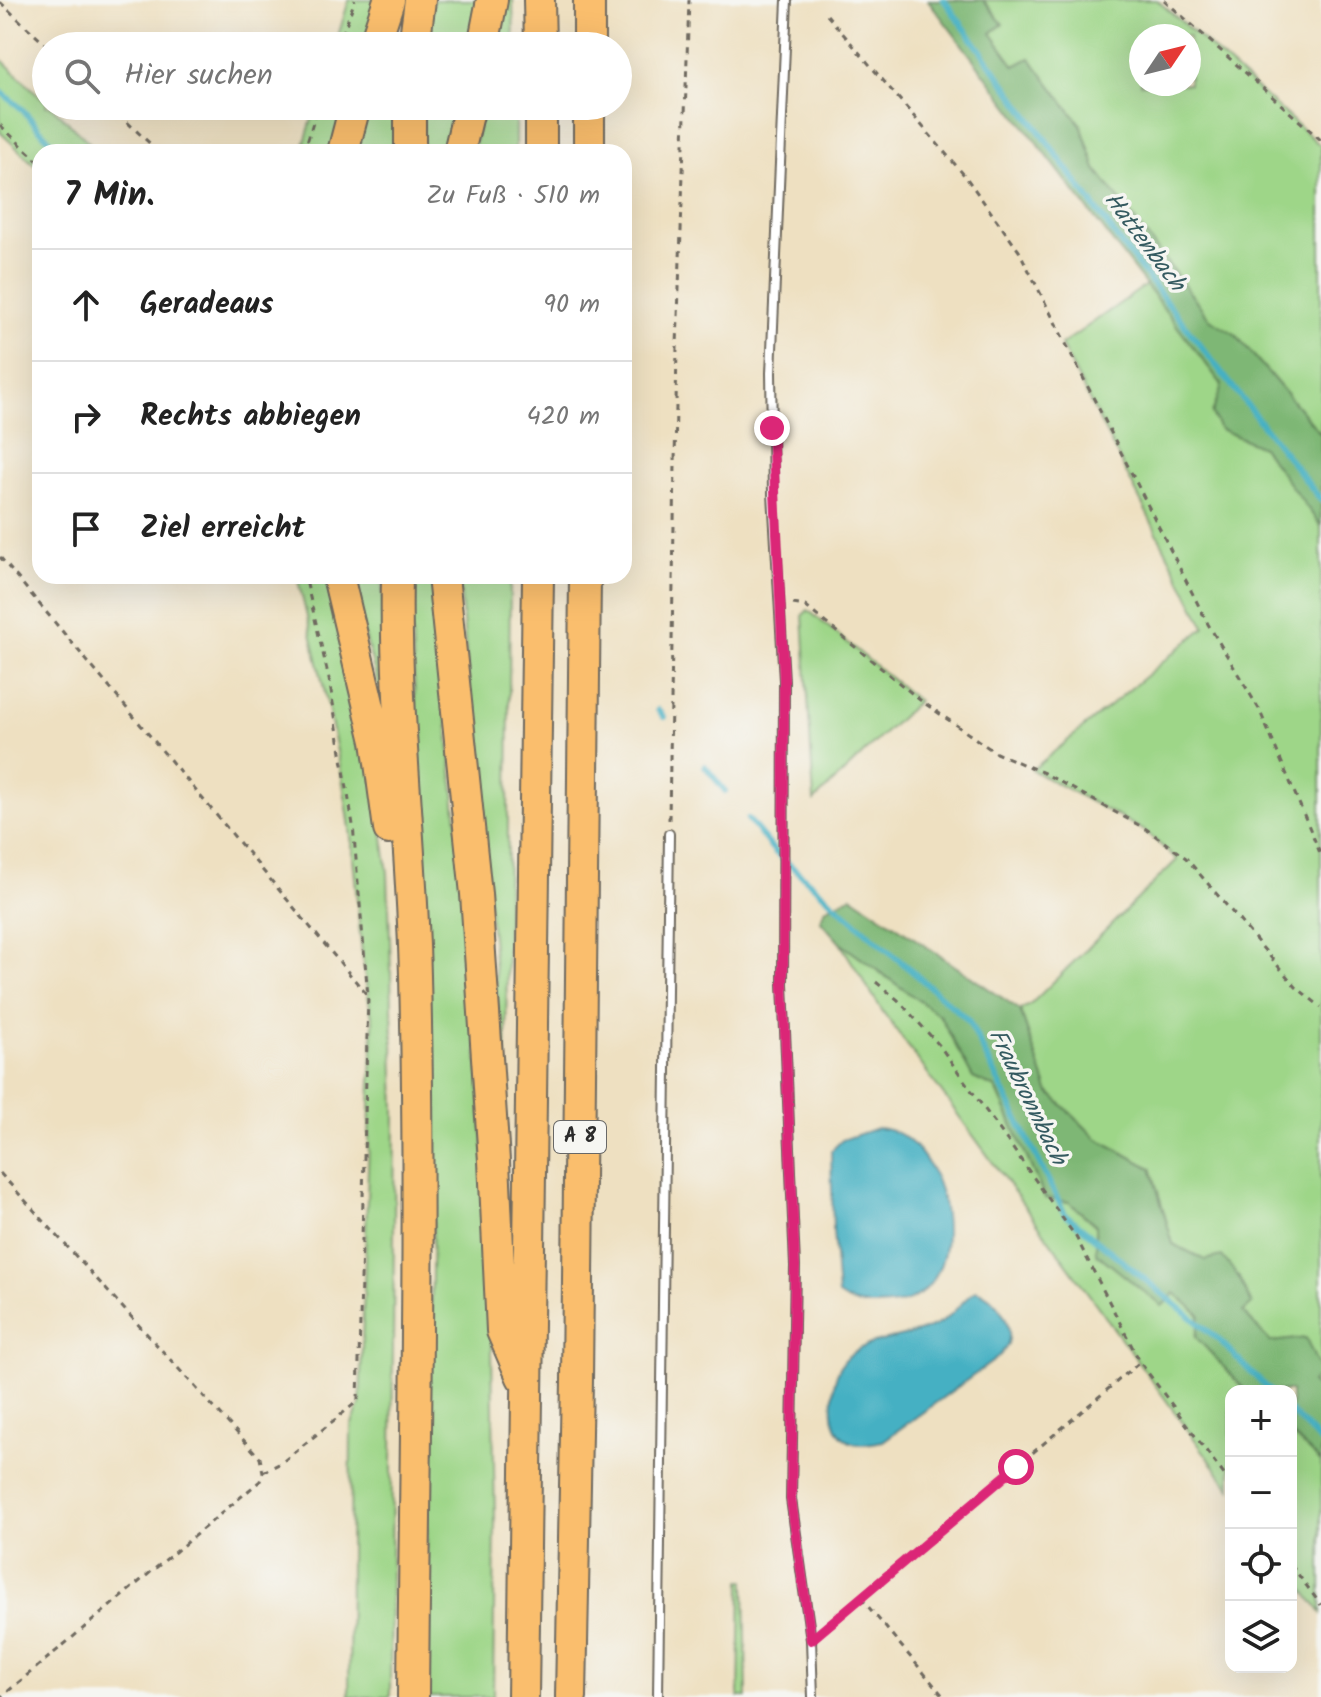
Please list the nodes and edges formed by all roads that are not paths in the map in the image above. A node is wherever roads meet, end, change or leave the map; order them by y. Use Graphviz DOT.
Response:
graph roads {
  1 [pos="389,0"];
  2 [pos="420,0"];
  3 [pos="492,0"];
  4 [pos="539,0"];
  5 [pos="589,0"];
  6 [pos="787,0"];
  7 [pos="379,32"];
  8 [pos="416,32"];
  9 [pos="486,32"];
  10 [pos="540,32"];
  11 [pos="589,32"];
  12 [pos="351,120"];
  13 [pos="410,120"];
  14 [pos="467,120"];
  15 [pos="541,120"];
  16 [pos="589,120"];
  17 [pos="345,144"];
  18 [pos="410,144"];
  19 [pos="461,144"];
  20 [pos="541,144"];
  21 [pos="589,144"];
  22 [pos="340,584"];
  23 [pos="397,584"];
  24 [pos="444,584"];
  25 [pos="538,584"];
  26 [pos="585,584"];
  27 [pos="669,834"];
  28 [pos="412,894"];
  29 [pos="526,1386"];
  30 [pos="413,1697"];
  31 [pos="523,1697"];
  32 [pos="571,1697"];
  33 [pos="658,1697"];
  34 [pos="813,1697"];
  1 -- 7 [label="highway"];
  2 -- 8 [label="highway"];
  3 -- 9 [label="highway"];
  4 -- 10 [label="highway"];
  5 -- 11 [label="highway"];
  6 -- 34 [label="lane"];
  12 -- 17 [label="highway"];
  13 -- 18 [label="highway"];
  14 -- 19 [label="highway"];
  15 -- 20 [label="highway"];
  16 -- 21 [label="highway"];
  22 -- 28 [label="highway"];
  23 -- 28 [label="highway"];
  24 -- 29 [label="highway, A 8"];
  25 -- 29 [label="highway, A 8"];
  26 -- 32 [label="highway, A 8"];
  27 -- 33 [label="lane"];
  28 -- 30 [label="highway"];
  29 -- 31 [label="highway, A 8"];
}
